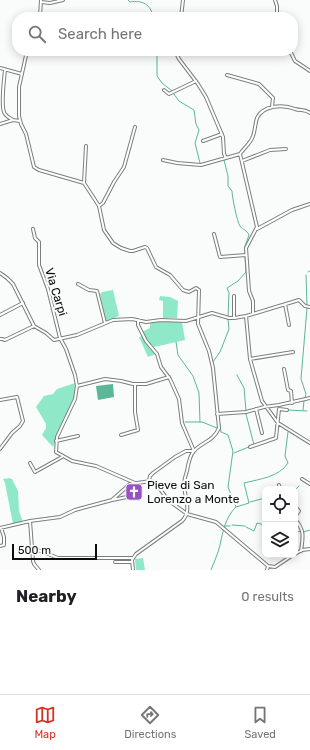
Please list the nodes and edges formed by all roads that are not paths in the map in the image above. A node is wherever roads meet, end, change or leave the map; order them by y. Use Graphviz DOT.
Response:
graph roads {
  1 [pos="63,0"];
  2 [pos="183,0"];
  3 [pos="275,0"];
  4 [pos="41,1"];
  5 [pos="40,12"];
  6 [pos="182,12"];
  7 [pos="277,12"];
  8 [pos="26,56"];
  9 [pos="178,56"];
  10 [pos="292,56"];
  11 [pos="0,68"];
  12 [pos="5,70"];
  13 [pos="310,71"];
  14 [pos="22,74"];
  15 [pos="227,75"];
  16 [pos="196,81"];
  17 [pos="164,90"];
  18 [pos="272,107"];
  19 [pos="310,113"];
  20 [pos="13,120"];
  21 [pos="20,121"];
  22 [pos="0,124"];
  23 [pos="135,127"];
  24 [pos="222,134"];
  25 [pos="203,141"];
  26 [pos="86,146"];
  27 [pos="286,149"];
  28 [pos="240,154"];
  29 [pos="226,158"];
  30 [pos="163,160"];
  31 [pos="242,161"];
  32 [pos="84,183"];
  33 [pos="310,204"];
  34 [pos="99,206"];
  35 [pos="33,229"];
  36 [pos="257,229"];
  37 [pos="214,234"];
  38 [pos="246,255"];
  39 [pos="0,273"];
  40 [pos="78,284"];
  41 [pos="234,296"];
  42 [pos="23,303"];
  43 [pos="284,304"];
  44 [pos="310,307"];
  45 [pos="253,313"];
  46 [pos="0,315"];
  47 [pos="246,316"];
  48 [pos="198,318"];
  49 [pos="234,318"];
  50 [pos="138,320"];
  51 [pos="105,323"];
  52 [pos="289,325"];
  53 [pos="34,326"];
  54 [pos="60,338"];
  55 [pos="0,339"];
  56 [pos="293,352"];
  57 [pos="250,359"];
  58 [pos="284,370"];
  59 [pos="169,377"];
  60 [pos="135,384"];
  61 [pos="77,386"];
  62 [pos="310,398"];
  63 [pos="0,400"];
  64 [pos="292,403"];
  65 [pos="265,407"];
  66 [pos="256,409"];
  67 [pos="287,410"];
  68 [pos="217,414"];
  69 [pos="277,422"];
  70 [pos="262,433"];
  71 [pos="122,435"];
  72 [pos="78,436"];
  73 [pos="56,440"];
  74 [pos="310,443"];
  75 [pos="250,447"];
  76 [pos="0,449"];
  77 [pos="194,450"];
  78 [pos="62,457"];
  79 [pos="30,463"];
  80 [pos="302,479"];
  81 [pos="310,479"];
  82 [pos="149,481"];
  83 [pos="308,481"];
  84 [pos="135,483"];
  85 [pos="310,484"];
  86 [pos="132,496"];
  87 [pos="112,500"];
  88 [pos="187,514"];
  89 [pos="30,521"];
  90 [pos="298,522"];
  91 [pos="1,527"];
  92 [pos="0,546"];
  93 [pos="310,549"];
  94 [pos="32,550"];
  95 [pos="301,551"];
  96 [pos="298,552"];
  97 [pos="132,558"];
  98 [pos="288,558"];
  99 [pos="114,562"];
  100 [pos="132,562"];
  101 [pos="268,566"];
  102 [pos="40,570"];
  103 [pos="133,570"];
  104 [pos="267,570"];
  1 -- 4 [label="street"];
  2 -- 6 [label="street"];
  3 -- 7 [label="street"];
  4 -- 5 [label="street"];
  8 -- 14 [label="street"];
  9 -- 16 [label="street"];
  10 -- 13 [label="street"];
  11 -- 12 [label="street"];
  12 -- 14 [label="street"];
  12 -- 20 [label="street"];
  14 -- 21 [label="street"];
  15 -- 18 [label="street"];
  16 -- 17 [label="street"];
  16 -- 24 [label="street"];
  18 -- 19 [label="street"];
  18 -- 28 [label="street"];
  20 -- 21 [label="street"];
  20 -- 22 [label="street"];
  21 -- 32 [label="street"];
  23 -- 34 [label="street"];
  24 -- 25 [label="street"];
  24 -- 29 [label="street"];
  26 -- 32 [label="street"];
  27 -- 31 [label="street"];
  28 -- 29 [label="street"];
  28 -- 31 [label="street"];
  29 -- 30 [label="street"];
  31 -- 36 [label="street"];
  32 -- 34 [label="street"];
  33 -- 36 [label="street"];
  34 -- 48 [label="street"];
  35 -- 54 [label="street, Via Carpi"];
  36 -- 38 [label="street"];
  37 -- 38 [label="street"];
  38 -- 45 [label="street"];
  39 -- 42 [label="street"];
  40 -- 51 [label="street, Via Carpi"];
  41 -- 49 [label="street"];
  42 -- 46 [label="street"];
  42 -- 53 [label="street"];
  43 -- 44 [label="street"];
  43 -- 45 [label="street"];
  43 -- 52 [label="street"];
  45 -- 47 [label="street"];
  47 -- 49 [label="street"];
  47 -- 57 [label="street"];
  48 -- 49 [label="street"];
  48 -- 50 [label="street"];
  48 -- 68 [label="street"];
  50 -- 51 [label="street"];
  50 -- 59 [label="street"];
  51 -- 54 [label="street"];
  53 -- 54 [label="street"];
  53 -- 55 [label="street"];
  54 -- 61 [label="street, Via Carpi"];
  56 -- 57 [label="street"];
  57 -- 65 [label="street"];
  58 -- 64 [label="street"];
  59 -- 60 [label="street"];
  59 -- 77 [label="street"];
  60 -- 61 [label="street"];
  60 -- 71 [label="street"];
  61 -- 73 [label="street"];
  62 -- 64 [label="street"];
  63 -- 76 [label="street"];
  64 -- 65 [label="street"];
  65 -- 66 [label="street"];
  65 -- 69 [label="street"];
  66 -- 68 [label="street"];
  66 -- 70 [label="street"];
  67 -- 69 [label="street"];
  68 -- 77 [label="street"];
  69 -- 74 [label="street"];
  69 -- 75 [label="street"];
  72 -- 73 [label="street"];
  73 -- 78 [label="street"];
  77 -- 82 [label="street"];
  77 -- 88 [label="street"];
  78 -- 79 [label="street"];
  78 -- 84 [label="street"];
  80 -- 83 [label="street"];
  81 -- 83 [label="street"];
  82 -- 84 [label="street"];
  82 -- 88 [label="street"];
  83 -- 85 [label="street"];
  84 -- 87 [label="street"];
  86 -- 87 [label="street"];
  87 -- 89 [label="street"];
  88 -- 97 [label="street"];
  88 -- 101 [label="street"];
  89 -- 91 [label="street"];
  89 -- 94 [label="street"];
  90 -- 95 [label="street"];
  91 -- 92 [label="street"];
  93 -- 95 [label="street"];
  94 -- 97 [label="street"];
  94 -- 102 [label="street"];
  95 -- 96 [label="street"];
  97 -- 100 [label="street"];
  98 -- 101 [label="street"];
  99 -- 100 [label="street"];
  100 -- 103 [label="street"];
  101 -- 104 [label="street"];
}
